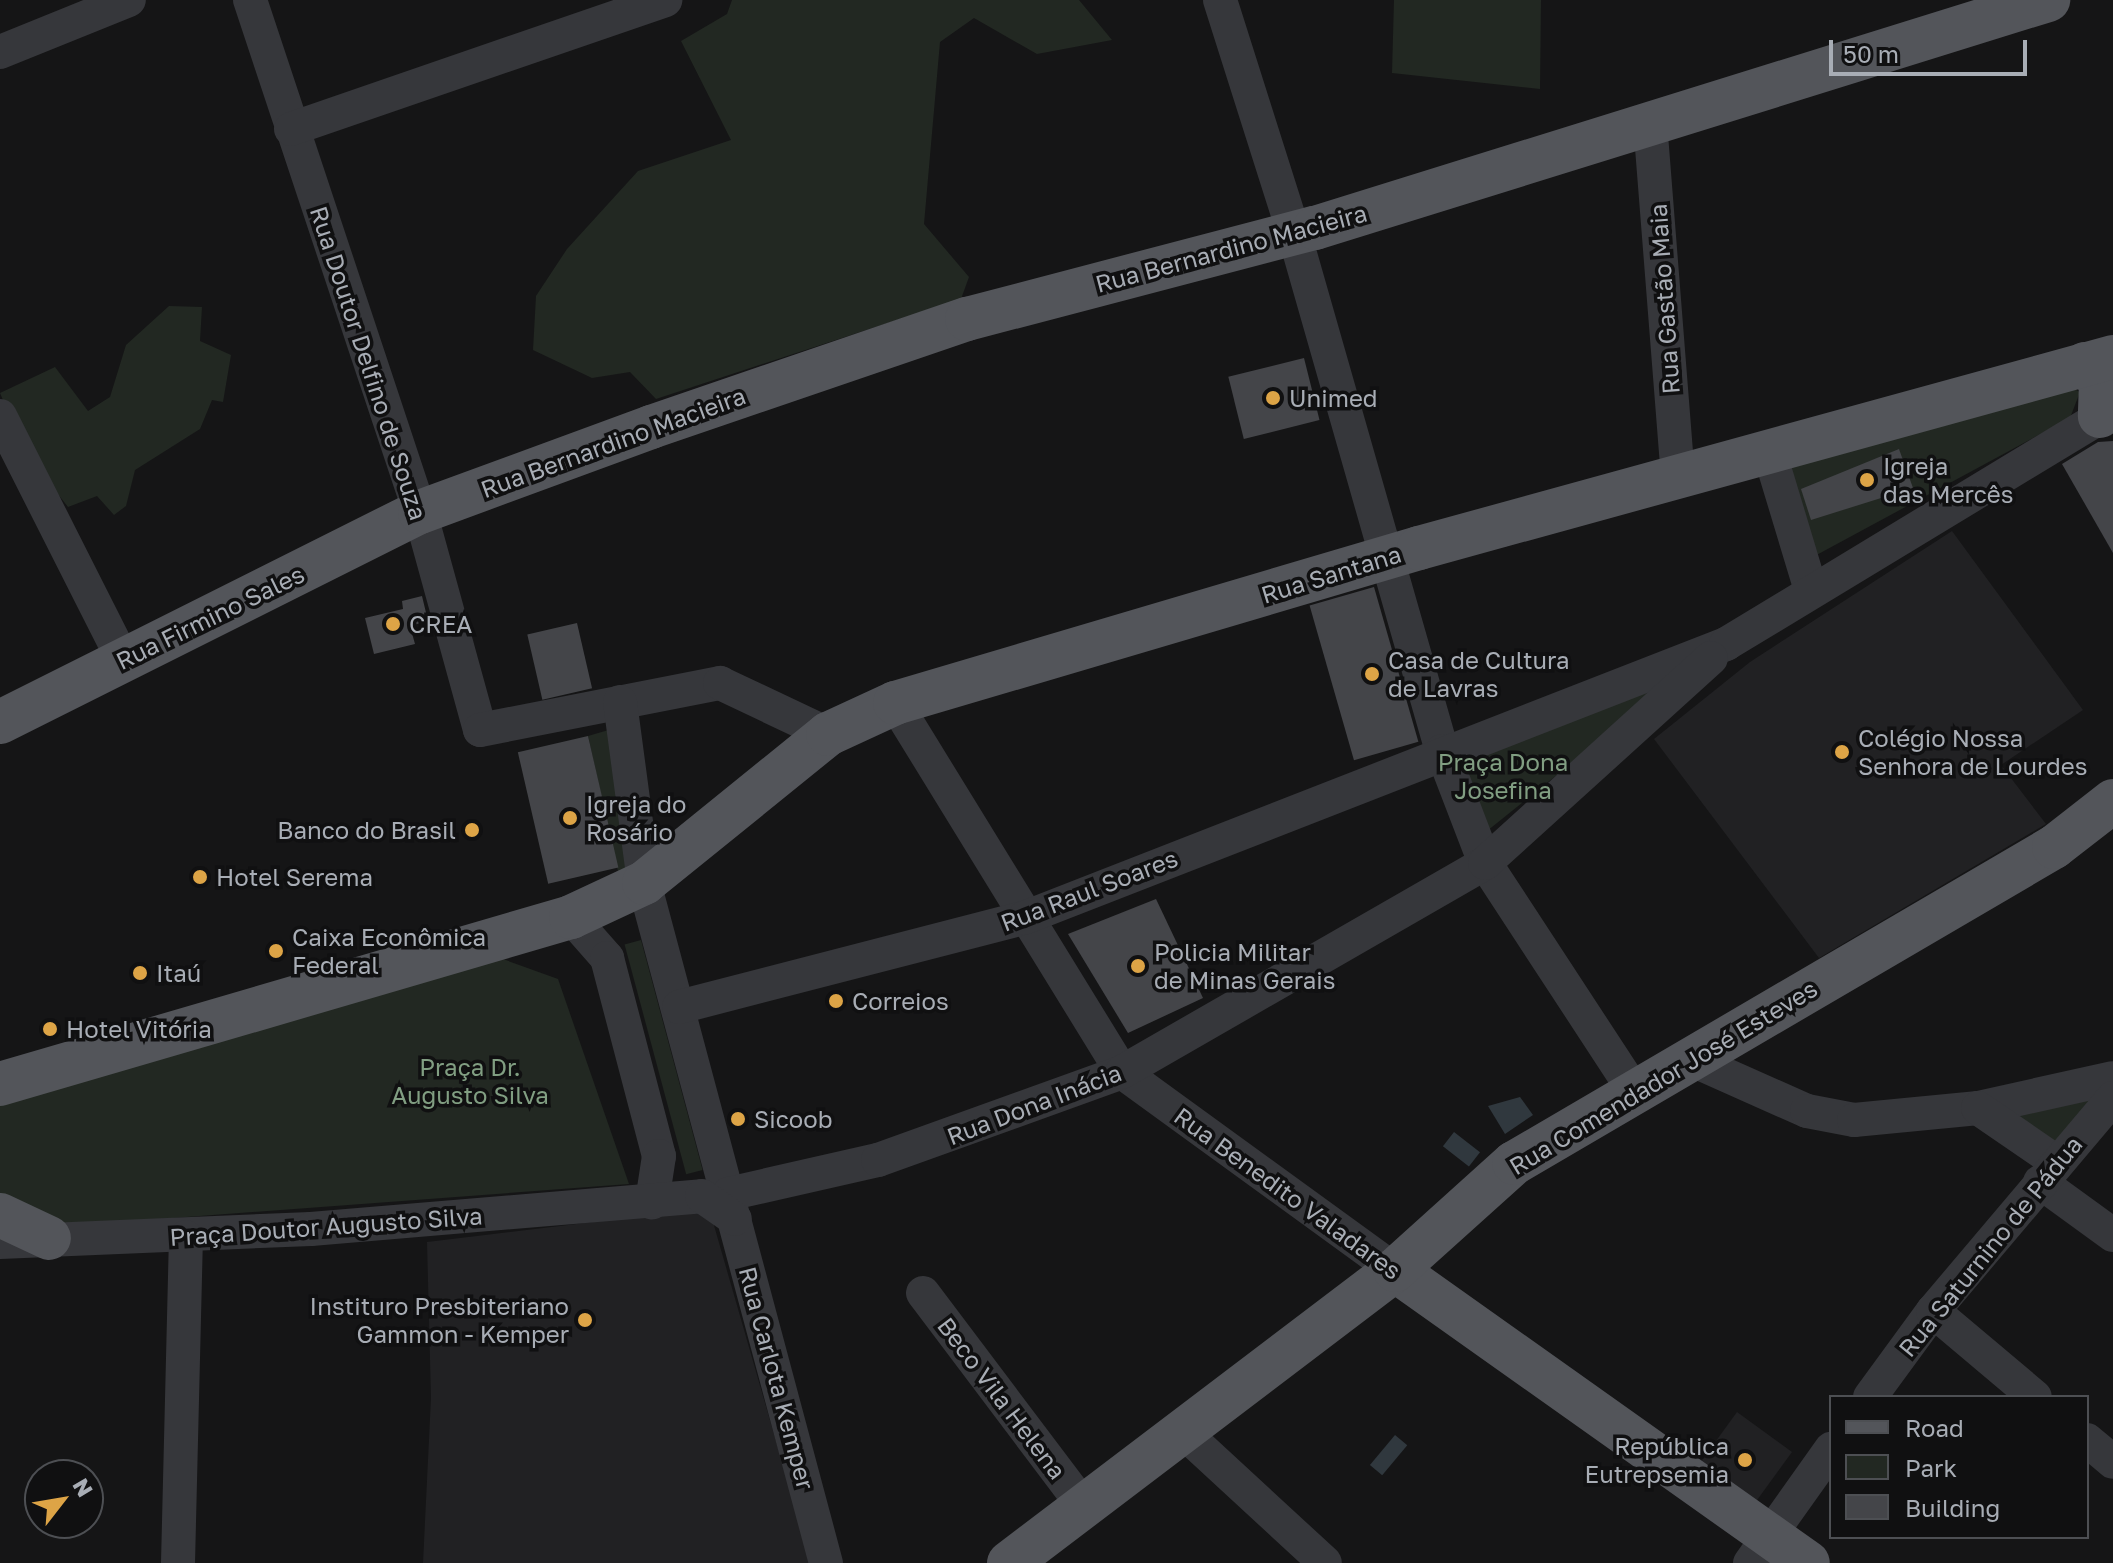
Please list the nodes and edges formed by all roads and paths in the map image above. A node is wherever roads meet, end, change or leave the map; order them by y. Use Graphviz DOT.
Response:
graph roads {
  1 [pos="129,0"];
  2 [pos="250,0"];
  3 [pos="665,0"];
  4 [pos="1220,0"];
  5 [pos="2048,0"];
  6 [pos="2001,7"];
  7 [pos="0,52"];
  8 [pos="1650,122"];
  9 [pos="291,129"];
  10 [pos="1294,233"];
  11 [pos="2099,360"];
  12 [pos="2107,413"];
  13 [pos="0,416"];
  14 [pos="1769,451"];
  15 [pos="1678,476"];
  16 [pos="420,512"];
  17 [pos="1390,557"];
  18 [pos="1811,590"];
  19 [pos="1726,644"];
  20 [pos="123,660"];
  21 [pos="620,702"];
  22 [pos="895,703"];
  23 [pos="0,722"];
  24 [pos="828,734"];
  25 [pos="1442,751"];
  26 [pos="2113,801"];
  27 [pos="1485,863"];
  28 [pos="644,883"];
  29 [pos="571,917"];
  30 [pos="1024,918"];
  31 [pos="679,1007"];
  32 [pos="1690,1059"];
  33 [pos="1122,1072"];
  34 [pos="2113,1078"];
  35 [pos="9,1086"];
  36 [pos="1634,1091"];
  37 [pos="2113,1098"];
  38 [pos="1978,1108"];
  39 [pos="2048,1172"];
  40 [pos="721,1194"];
  41 [pos="652,1202"];
  42 [pos="0,1215"];
  43 [pos="2113,1235"];
  44 [pos="186,1237"];
  45 [pos="49,1238"];
  46 [pos="0,1242"];
  47 [pos="1395,1270"];
  48 [pos="923,1293"];
  49 [pos="1933,1311"];
  50 [pos="1871,1395"];
  51 [pos="2033,1395"];
  52 [pos="1180,1429"];
  53 [pos="2089,1442"];
  54 [pos="1829,1452"];
  55 [pos="2113,1462"];
  56 [pos="1082,1504"];
  57 [pos="1759,1549"];
  58 [pos="178,1563"];
  59 [pos="826,1563"];
  60 [pos="1009,1563"];
  61 [pos="1325,1563"];
  62 [pos="1808,1563"];
  1 -- 7 [label="street"];
  2 -- 9 [label="street, Rua Doutor Delfino de Souza"];
  3 -- 9 [label="street"];
  4 -- 10 [label="street"];
  5 -- 6 [label="main road, Rua Bernardino Macieira"];
  6 -- 8 [label="main road, Rua Bernardino Macieira"];
  8 -- 10 [label="main road, Rua Bernardino Macieira"];
  8 -- 15 [label="street, Rua Gastão Maia"];
  9 -- 16 [label="street, Rua Doutor Delfino de Souza"];
  10 -- 16 [label="main road, Rua Bernardino Macieira"];
  10 -- 17 [label="street"];
  11 -- 12 [label="main road"];
  11 -- 14 [label="main road, Rua Santana"];
  12 -- 18 [label="street"];
  13 -- 20 [label="street"];
  14 -- 15 [label="main road, Rua Santana"];
  14 -- 18 [label="street"];
  15 -- 17 [label="main road, Rua Santana"];
  16 -- 20 [label="main road, Rua Firmino Sales"];
  16 -- 21 [label="street, Rua Doutor Delfino de Souza"];
  17 -- 22 [label="main road, Rua Santana"];
  17 -- 25 [label="street"];
  18 -- 19 [label="street"];
  19 -- 25 [label="street"];
  19 -- 27 [label="street"];
  20 -- 23 [label="main road, Rua Firmino Sales"];
  21 -- 24 [label="street"];
  21 -- 28 [label="street"];
  22 -- 24 [label="main road, Rua Santana"];
  22 -- 30 [label="street, Rua Benedito Valadares"];
  24 -- 28 [label="main road, Rua Santana"];
  25 -- 27 [label="street"];
  25 -- 30 [label="street, Rua Raul Soares"];
  26 -- 32 [label="main road, Rua Comendador José Esteves"];
  27 -- 33 [label="street, Rua Dona Inácia"];
  27 -- 36 [label="street"];
  28 -- 29 [label="main road"];
  28 -- 31 [label="street"];
  29 -- 35 [label="main road"];
  29 -- 41 [label="street"];
  30 -- 31 [label="street, Rua Raul Soares"];
  30 -- 33 [label="street, Rua Benedito Valadares"];
  31 -- 40 [label="street"];
  32 -- 36 [label="main road, Rua Comendador José Esteves"];
  32 -- 38 [label="street"];
  33 -- 40 [label="street, Rua Dona Inácia"];
  33 -- 47 [label="street, Rua Benedito Valadares"];
  34 -- 38 [label="street"];
  36 -- 47 [label="main road, Rua Comendador José Esteves"];
  37 -- 39 [label="street, Rua Saturnino de Pádua"];
  38 -- 39 [label="street"];
  39 -- 43 [label="street"];
  39 -- 49 [label="street, Rua Saturnino de Pádua"];
  40 -- 41 [label="street, Praça Doutor Augusto Silva"];
  40 -- 59 [label="street, Rua Carlota Kemper"];
  41 -- 44 [label="street, Praça Doutor Augusto Silva"];
  42 -- 45 [label="main road"];
  44 -- 45 [label="street, Praça Doutor Augusto Silva"];
  44 -- 58 [label="street"];
  45 -- 46 [label="street, Praça Doutor Augusto Silva"];
  47 -- 52 [label="main road, Rua Comendador José Esteves"];
  47 -- 57 [label="main road, Rua Benedito Valadares"];
  48 -- 56 [label="street, Beco Vila Helena"];
  49 -- 50 [label="street, Rua Saturnino de Pádua"];
  49 -- 51 [label="street"];
  52 -- 56 [label="main road, Rua Comendador José Esteves"];
  52 -- 61 [label="street"];
  53 -- 55 [label="street"];
  54 -- 57 [label="street"];
  56 -- 60 [label="main road, Rua Comendador José Esteves"];
  57 -- 62 [label="main road, Rua Benedito Valadares"];
}
